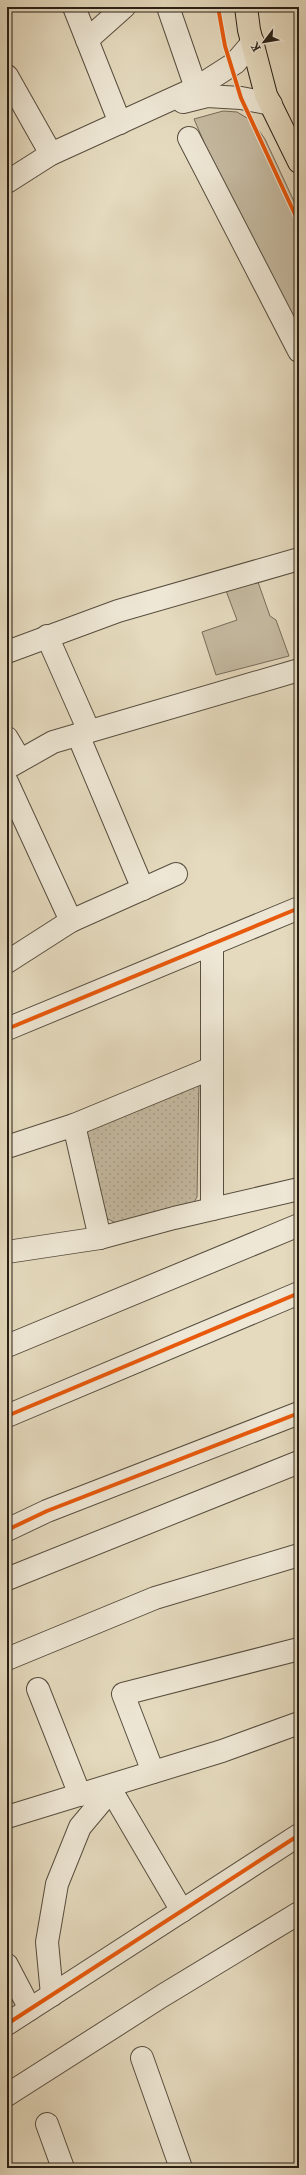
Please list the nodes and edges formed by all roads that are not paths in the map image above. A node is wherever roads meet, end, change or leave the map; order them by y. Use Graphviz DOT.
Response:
graph roads {
  1 [pos="74,7"];
  2 [pos="124,7"];
  3 [pos="168,7"];
  4 [pos="246,7"];
  5 [pos="87,40"];
  6 [pos="252,42"];
  7 [pos="7,76"];
  8 [pos="196,88"];
  9 [pos="270,104"];
  10 [pos="129,118"];
  11 [pos="189,138"];
  12 [pos="51,154"];
  13 [pos="299,162"];
  14 [pos="7,182"];
  15 [pos="299,351"];
  16 [pos="299,560"];
  17 [pos="47,636"];
  18 [pos="7,652"];
  19 [pos="299,670"];
  20 [pos="83,733"];
  21 [pos="7,738"];
  22 [pos="13,764"];
  23 [pos="7,782"];
  24 [pos="176,874"];
  25 [pos="143,889"];
  26 [pos="299,908"];
  27 [pos="70,921"];
  28 [pos="212,944"];
  29 [pos="7,962"];
  30 [pos="7,1029"];
  31 [pos="212,1068"];
  32 [pos="74,1125"];
  33 [pos="7,1147"];
  34 [pos="299,1189"];
  35 [pos="212,1209"];
  36 [pos="299,1226"];
  37 [pos="100,1238"];
  38 [pos="7,1252"];
  39 [pos="299,1293"];
  40 [pos="7,1346"];
  41 [pos="299,1413"];
  42 [pos="7,1416"];
  43 [pos="299,1462"];
  44 [pos="7,1530"];
  45 [pos="299,1556"];
  46 [pos="7,1579"];
  47 [pos="299,1649"];
  48 [pos="7,1659"];
  49 [pos="38,1689"];
  50 [pos="299,1724"];
  51 [pos="153,1772"];
  52 [pos="114,1787"];
  53 [pos="80,1795"];
  54 [pos="7,1817"];
  55 [pos="299,1835"];
  56 [pos="182,1911"];
  57 [pos="299,1913"];
  58 [pos="7,1965"];
  59 [pos="52,1995"];
  60 [pos="30,2009"];
  61 [pos="7,2024"];
  62 [pos="142,2058"];
  63 [pos="7,2095"];
  64 [pos="47,2124"];
  65 [pos="63,2168"];
  66 [pos="181,2168"];
  1 -- 5 [label="street"];
  2 -- 5 [label="street"];
  3 -- 8 [label="street"];
  4 -- 6 [label="main road"];
  5 -- 10 [label="street"];
  6 -- 8 [label="street"];
  6 -- 9 [label="main road"];
  7 -- 12 [label="street"];
  8 -- 10 [label="street"];
  9 -- 10 [label="street"];
  9 -- 13 [label="main road"];
  10 -- 12 [label="street"];
  11 -- 15 [label="street"];
  12 -- 14 [label="street"];
  16 -- 17 [label="street"];
  17 -- 18 [label="street"];
  17 -- 20 [label="street"];
  19 -- 20 [label="street"];
  20 -- 22 [label="street"];
  20 -- 25 [label="street"];
  21 -- 22 [label="street"];
  23 -- 27 [label="street"];
  24 -- 25 [label="street"];
  25 -- 27 [label="street"];
  26 -- 28 [label="street"];
  27 -- 29 [label="street"];
  28 -- 30 [label="street"];
  28 -- 31 [label="street"];
  31 -- 32 [label="street"];
  31 -- 35 [label="street"];
  32 -- 33 [label="street"];
  32 -- 37 [label="street"];
  34 -- 35 [label="street"];
  35 -- 37 [label="street"];
  36 -- 40 [label="street"];
  37 -- 38 [label="street"];
  39 -- 42 [label="street"];
  41 -- 44 [label="street"];
  43 -- 46 [label="street"];
  45 -- 48 [label="street"];
  47 -- 51 [label="street"];
  49 -- 53 [label="street"];
  50 -- 51 [label="street"];
  51 -- 52 [label="street"];
  52 -- 53 [label="street"];
  52 -- 56 [label="street"];
  52 -- 59 [label="street"];
  53 -- 54 [label="street"];
  55 -- 56 [label="street"];
  56 -- 59 [label="street"];
  57 -- 63 [label="street"];
  58 -- 60 [label="street"];
  59 -- 60 [label="street"];
  60 -- 61 [label="street"];
  62 -- 66 [label="street"];
  64 -- 65 [label="street"];
}
